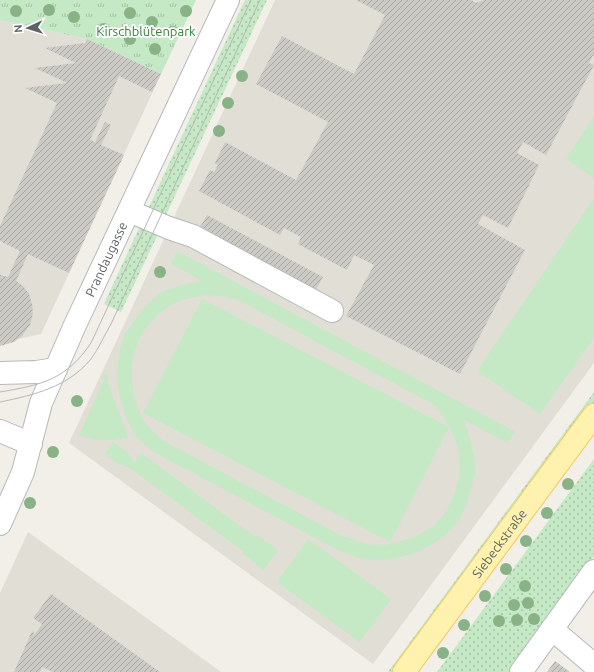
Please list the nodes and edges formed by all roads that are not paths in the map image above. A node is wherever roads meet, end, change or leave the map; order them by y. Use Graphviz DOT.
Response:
graph roads {
  1 [pos="228,0"];
  2 [pos="129,211"];
  3 [pos="332,311"];
  4 [pos="56,369"];
  5 [pos="0,373"];
  6 [pos="594,415"];
  7 [pos="0,431"];
  8 [pos="594,432"];
  9 [pos="31,444"];
  10 [pos="0,524"];
  11 [pos="594,571"];
  12 [pos="552,630"];
  13 [pos="594,665"];
  14 [pos="404,672"];
  15 [pos="419,672"];
  16 [pos="521,672"];
  1 -- 2 [label="street, Prandaugasse"];
  2 -- 3 [label="street"];
  2 -- 4 [label="street, Prandaugasse"];
  4 -- 5 [label="street"];
  4 -- 9 [label="street, Prandaugasse"];
  6 -- 14 [label="main road, Siebeckstraße"];
  7 -- 9 [label="street"];
  8 -- 15 [label="main road, Siebeckstraße"];
  9 -- 10 [label="street, Prandaugasse"];
  11 -- 12 [label="street"];
  12 -- 13 [label="street"];
  12 -- 16 [label="street"];
}
